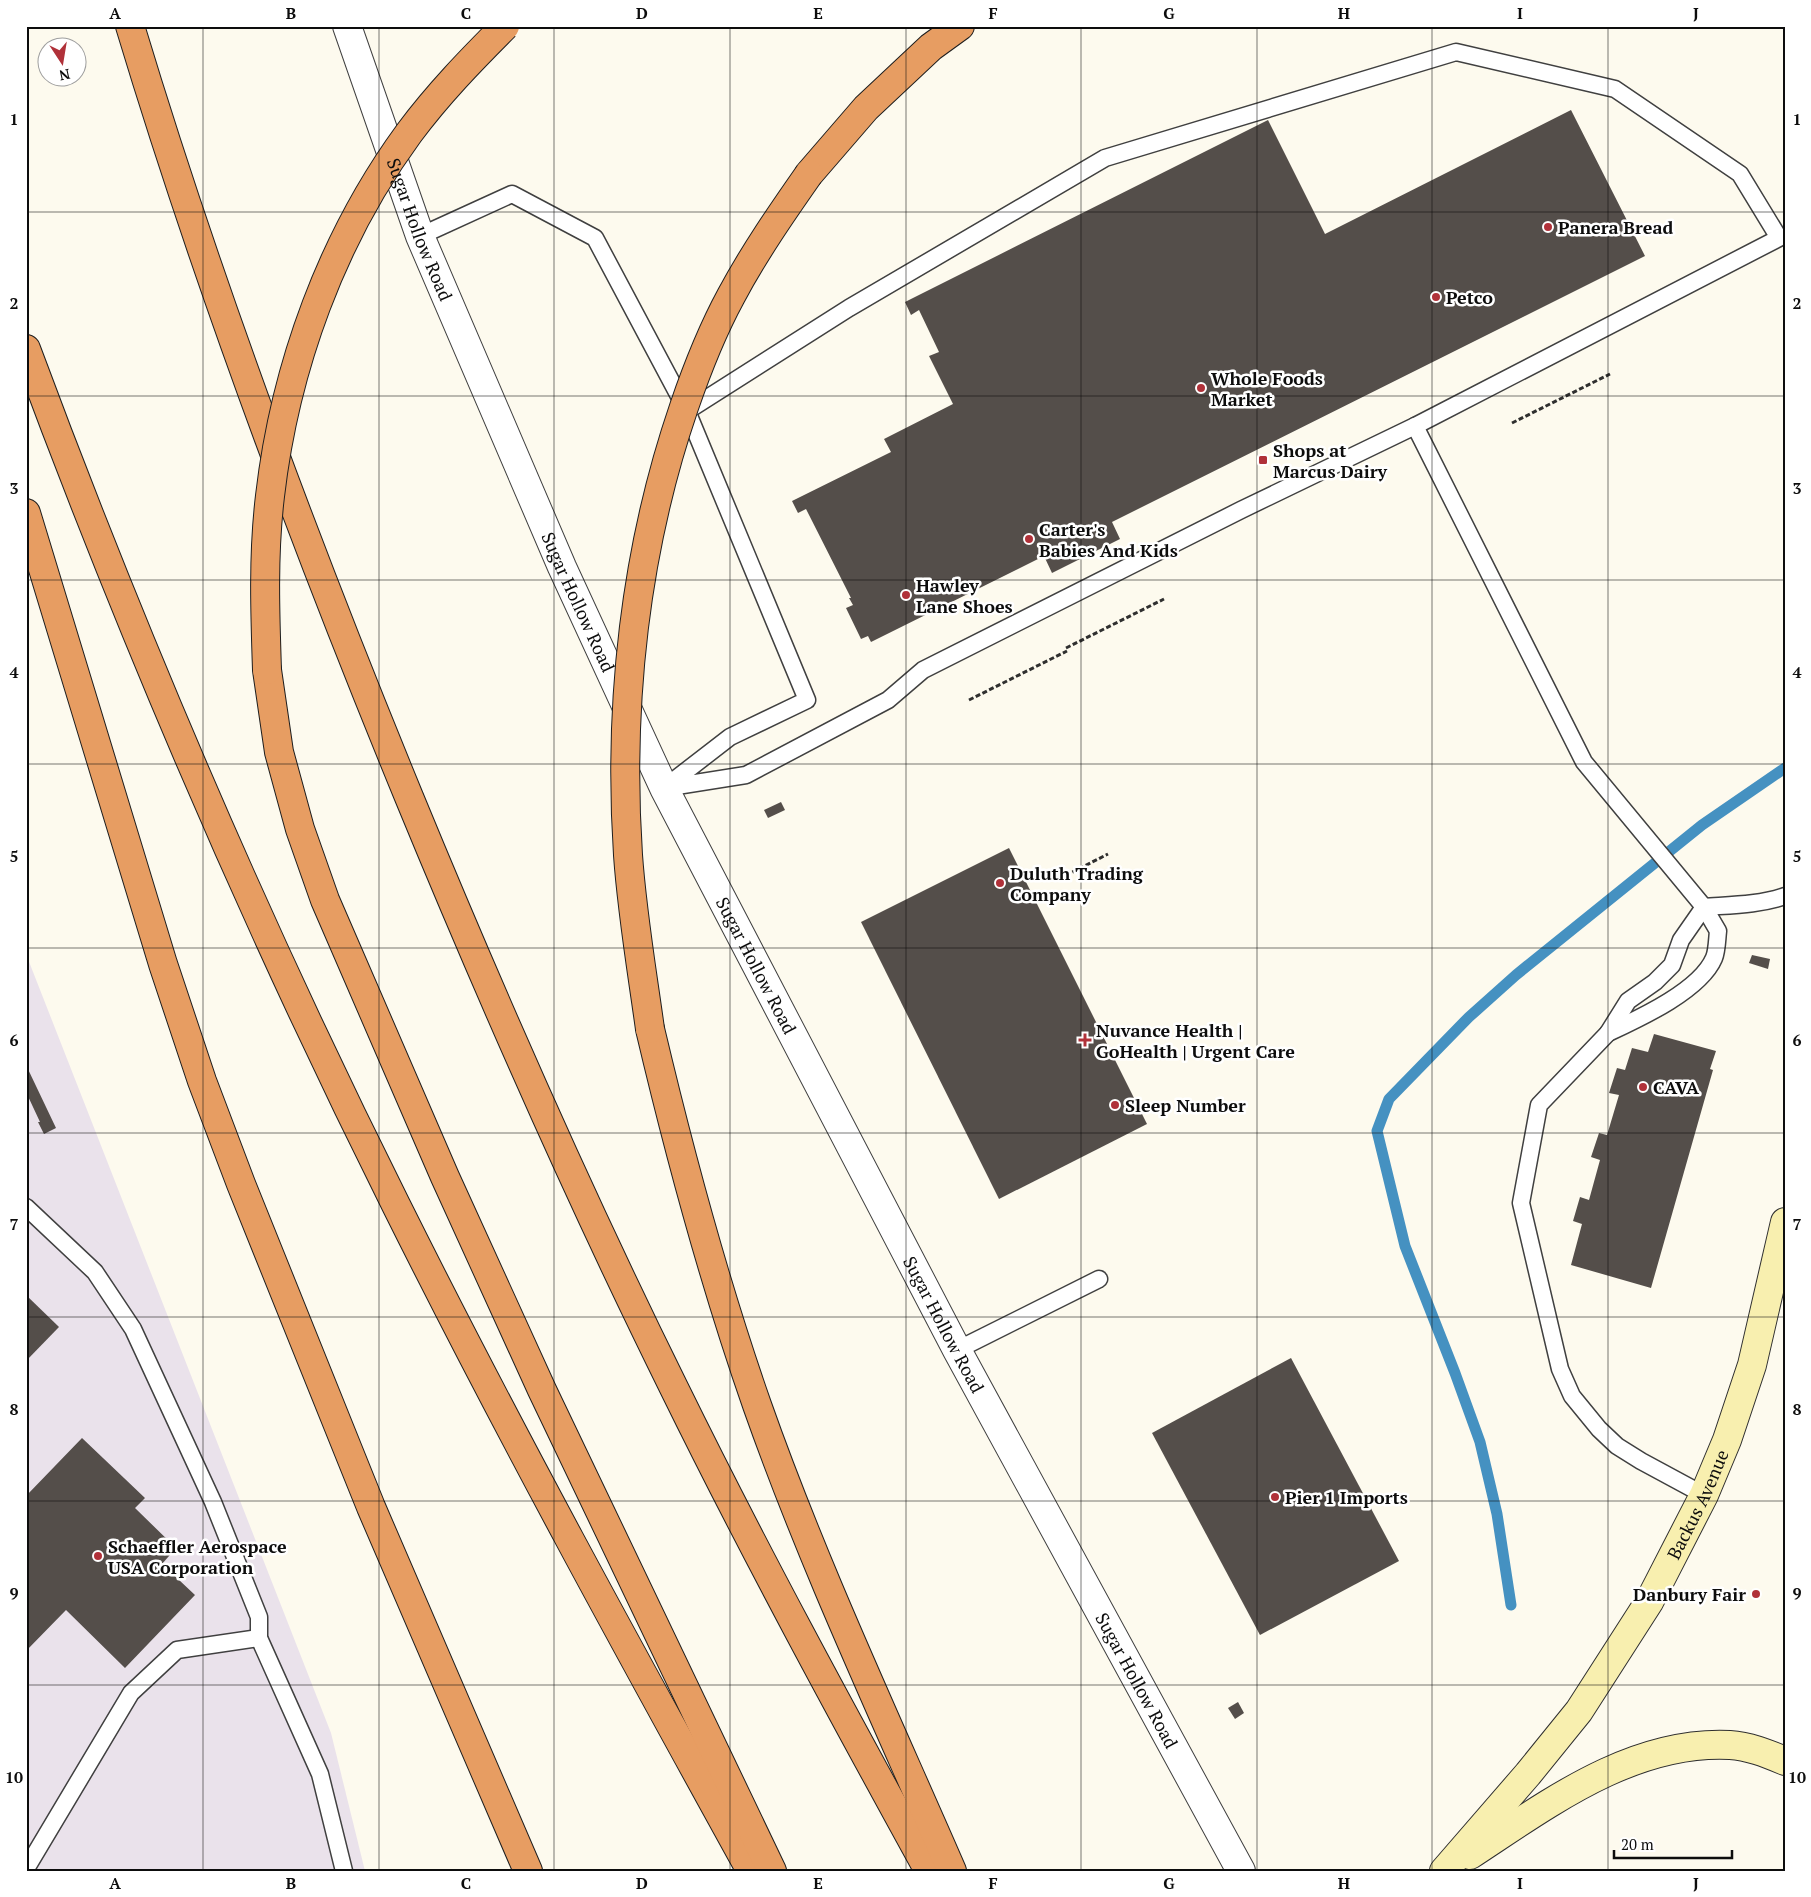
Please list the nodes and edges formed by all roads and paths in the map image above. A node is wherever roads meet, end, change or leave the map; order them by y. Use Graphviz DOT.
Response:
graph roads {
  1 [pos="130,26"];
  2 [pos="347,26"];
  3 [pos="505,26"];
  4 [pos="960,26"];
  5 [pos="420,236"];
  6 [pos="26,349"];
  7 [pos="1610,374"];
  8 [pos="687,411"];
  9 [pos="1512,423"];
  10 [pos="1415,426"];
  11 [pos="26,513"];
  12 [pos="1164,599"];
  13 [pos="968,700"];
  14 [pos="664,788"];
  15 [pos="1108,854"];
  16 [pos="1060,879"];
  17 [pos="1785,896"];
  18 [pos="1704,907"];
  19 [pos="1608,1033"];
  20 [pos="26,1207"];
  21 [pos="1785,1222"];
  22 [pos="1099,1279"];
  23 [pos="957,1350"];
  24 [pos="1704,1495"];
  25 [pos="259,1638"];
  26 [pos="1785,1761"];
  27 [pos="26,1870"];
  28 [pos="344,1871"];
  29 [pos="528,1871"];
  30 [pos="751,1871"];
  31 [pos="772,1871"];
  32 [pos="929,1871"];
  33 [pos="952,1871"];
  34 [pos="1242,1871"];
  35 [pos="1445,1871"];
  1 -- 32 [label="highway"];
  2 -- 5 [label="street, Sugar Hollow Road"];
  3 -- 31 [label="highway, bridge"];
  4 -- 33 [label="highway, bridge"];
  5 -- 8 [label="lane"];
  5 -- 14 [label="street, Sugar Hollow Road"];
  6 -- 30 [label="highway"];
  7 -- 9 [label="path"];
  8 -- 10 [label="lane"];
  8 -- 14 [label="lane"];
  10 -- 14 [label="lane"];
  10 -- 18 [label="lane"];
  11 -- 29 [label="highway"];
  12 -- 13 [label="path"];
  14 -- 23 [label="street, Sugar Hollow Road"];
  15 -- 16 [label="path"];
  17 -- 18 [label="lane"];
  18 -- 19 [label="lane"];
  18 -- 19 [label="lane"];
  19 -- 24 [label="lane"];
  20 -- 25 [label="lane"];
  21 -- 24 [label="main road, Backus Avenue"];
  22 -- 23 [label="lane"];
  23 -- 34 [label="street, Sugar Hollow Road"];
  24 -- 35 [label="main road, Backus Avenue"];
  25 -- 27 [label="lane"];
  25 -- 28 [label="lane"];
  26 -- 35 [label="main road"];
}
